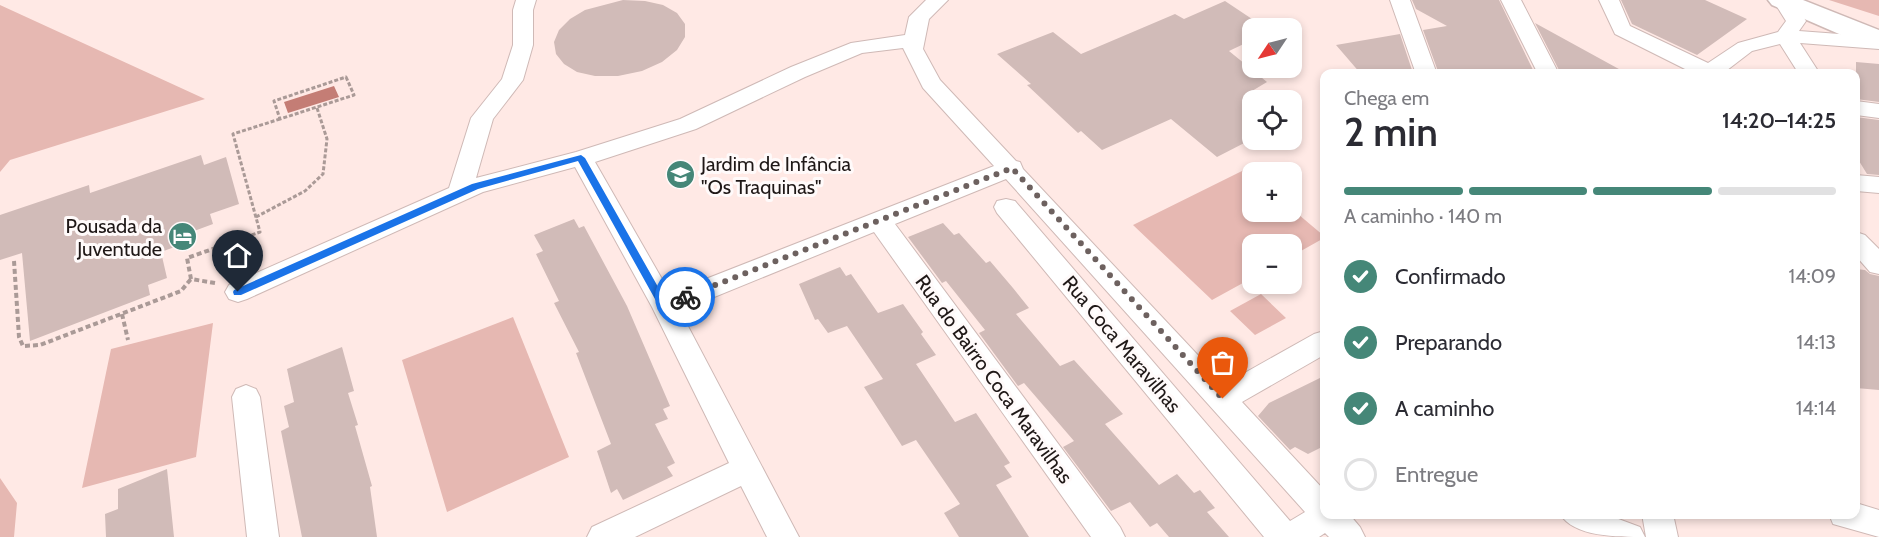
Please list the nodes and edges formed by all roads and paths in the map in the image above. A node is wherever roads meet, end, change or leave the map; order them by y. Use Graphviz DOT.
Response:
graph roads {
  1 [pos="526,0"];
  2 [pos="938,0"];
  3 [pos="1400,0"];
  4 [pos="1511,0"];
  5 [pos="1609,0"];
  6 [pos="1811,0"];
  7 [pos="1783,1"];
  8 [pos="1879,24"];
  9 [pos="1785,36"];
  10 [pos="1879,38"];
  11 [pos="915,40"];
  12 [pos="1879,43"];
  13 [pos="1425,69"];
  14 [pos="1546,69"];
  15 [pos="1700,69"];
  16 [pos="1714,69"];
  17 [pos="1807,69"];
  18 [pos="317,108"];
  19 [pos="1860,109"];
  20 [pos="1879,111"];
  21 [pos="280,120"];
  22 [pos="581,158"];
  23 [pos="1012,168"];
  24 [pos="1860,183"];
  25 [pos="1879,185"];
  26 [pos="460,192"];
  27 [pos="1006,207"];
  28 [pos="256,218"];
  29 [pos="879,221"];
  30 [pos="1860,245"];
  31 [pos="14,261"];
  32 [pos="1879,265"];
  33 [pos="1101,266"];
  34 [pos="191,279"];
  35 [pos="1069,281"];
  36 [pos="241,291"];
  37 [pos="663,306"];
  38 [pos="122,314"];
  39 [pos="128,340"];
  40 [pos="1320,344"];
  41 [pos="246,397"];
  42 [pos="1223,399"];
  43 [pos="748,468"];
  44 [pos="1320,502"];
  45 [pos="1320,516"];
  46 [pos="1584,519"];
  47 [pos="1658,519"];
  48 [pos="1860,519"];
  49 [pos="1879,524"];
  50 [pos="263,537"];
  51 [pos="603,537"];
  52 [pos="783,537"];
  53 [pos="1108,537"];
  54 [pos="1284,537"];
  55 [pos="1290,537"];
  56 [pos="1629,537"];
  57 [pos="1662,537"];
  1 -- 26 [label="street"];
  2 -- 11 [label="street"];
  3 -- 13 [label="street"];
  4 -- 14 [label="street"];
  5 -- 15 [label="street"];
  6 -- 8 [label="main road"];
  7 -- 9 [label="street"];
  7 -- 10 [label="main road"];
  9 -- 12 [label="street"];
  9 -- 16 [label="street"];
  9 -- 17 [label="street"];
  11 -- 22 [label="street"];
  11 -- 23 [label="street"];
  18 -- 21 [label="path"];
  18 -- 21 [label="path"];
  18 -- 28 [label="path"];
  19 -- 20 [label="street"];
  21 -- 28 [label="path"];
  22 -- 26 [label="street"];
  22 -- 37 [label="street"];
  23 -- 29 [label="street"];
  23 -- 33 [label="street"];
  24 -- 25 [label="street"];
  26 -- 36 [label="street"];
  27 -- 35 [label="street, Rua Coca Maravilhas"];
  28 -- 34 [label="path"];
  29 -- 37 [label="street"];
  29 -- 53 [label="street, Rua do Bairro Coca Maravilhas"];
  30 -- 32 [label="street"];
  31 -- 38 [label="path"];
  33 -- 35 [label="street"];
  33 -- 42 [label="street"];
  34 -- 36 [label="path"];
  34 -- 38 [label="path"];
  35 -- 54 [label="street, Rua Coca Maravilhas"];
  37 -- 43 [label="street"];
  38 -- 39 [label="path"];
  40 -- 42 [label="street"];
  41 -- 50 [label="street"];
  42 -- 44 [label="street"];
  43 -- 51 [label="street"];
  43 -- 52 [label="street"];
  45 -- 55 [label="street"];
  46 -- 56 [label="street"];
  47 -- 57 [label="street"];
  48 -- 49 [label="street"];
}
